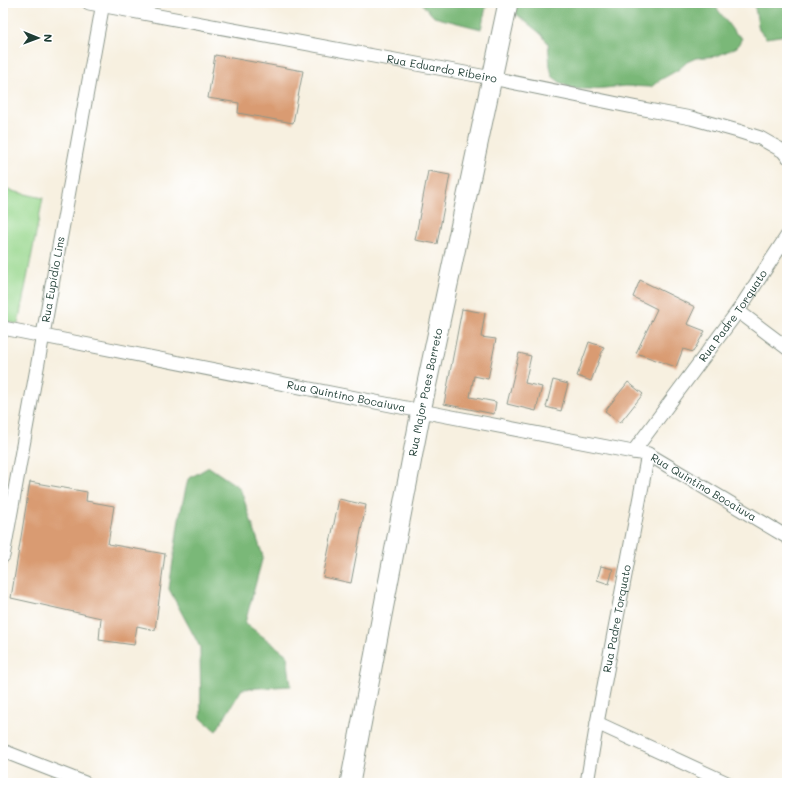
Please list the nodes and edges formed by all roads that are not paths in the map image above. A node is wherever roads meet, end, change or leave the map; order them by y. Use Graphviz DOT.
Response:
graph roads {
  1 [pos="89,3"];
  2 [pos="508,3"];
  3 [pos="103,4"];
  4 [pos="492,78"];
  5 [pos="787,156"];
  6 [pos="787,236"];
  7 [pos="738,311"];
  8 [pos="3,328"];
  9 [pos="44,335"];
  10 [pos="787,348"];
  11 [pos="421,411"];
  12 [pos="633,452"];
  13 [pos="648,454"];
  14 [pos="787,537"];
  15 [pos="3,556"];
  16 [pos="597,723"];
  17 [pos="3,751"];
  18 [pos="85,783"];
  19 [pos="350,783"];
  20 [pos="587,783"];
  21 [pos="727,783"];
  1 -- 3 [label="street, Rua Eduardo Ribeiro"];
  2 -- 4 [label="street, Rua Major Paes Barreto"];
  3 -- 4 [label="street, Rua Eduardo Ribeiro"];
  3 -- 9 [label="street, Rua Eupídio Lins"];
  4 -- 5 [label="street, Rua Eduardo Ribeiro"];
  4 -- 11 [label="street, Rua Major Paes Barreto"];
  6 -- 7 [label="street, Rua Padre Torquato"];
  7 -- 10 [label="street"];
  7 -- 12 [label="street, Rua Padre Torquato"];
  8 -- 9 [label="street, Rua Quintino Bocaiuva"];
  9 -- 11 [label="street, Rua Quintino Bocaiuva"];
  9 -- 15 [label="street, Rua Eupídio Lins"];
  11 -- 12 [label="street, Rua Quintino Bocaiuva"];
  11 -- 19 [label="street, Rua Major Paes Barreto"];
  12 -- 13 [label="street, Rua Quintino Bocaiuva"];
  13 -- 14 [label="street, Rua Quintino Bocaiuva"];
  13 -- 16 [label="street, Rua Padre Torquato"];
  16 -- 20 [label="street, Rua Padre Torquato"];
  16 -- 21 [label="street"];
  17 -- 18 [label="street"];
}
